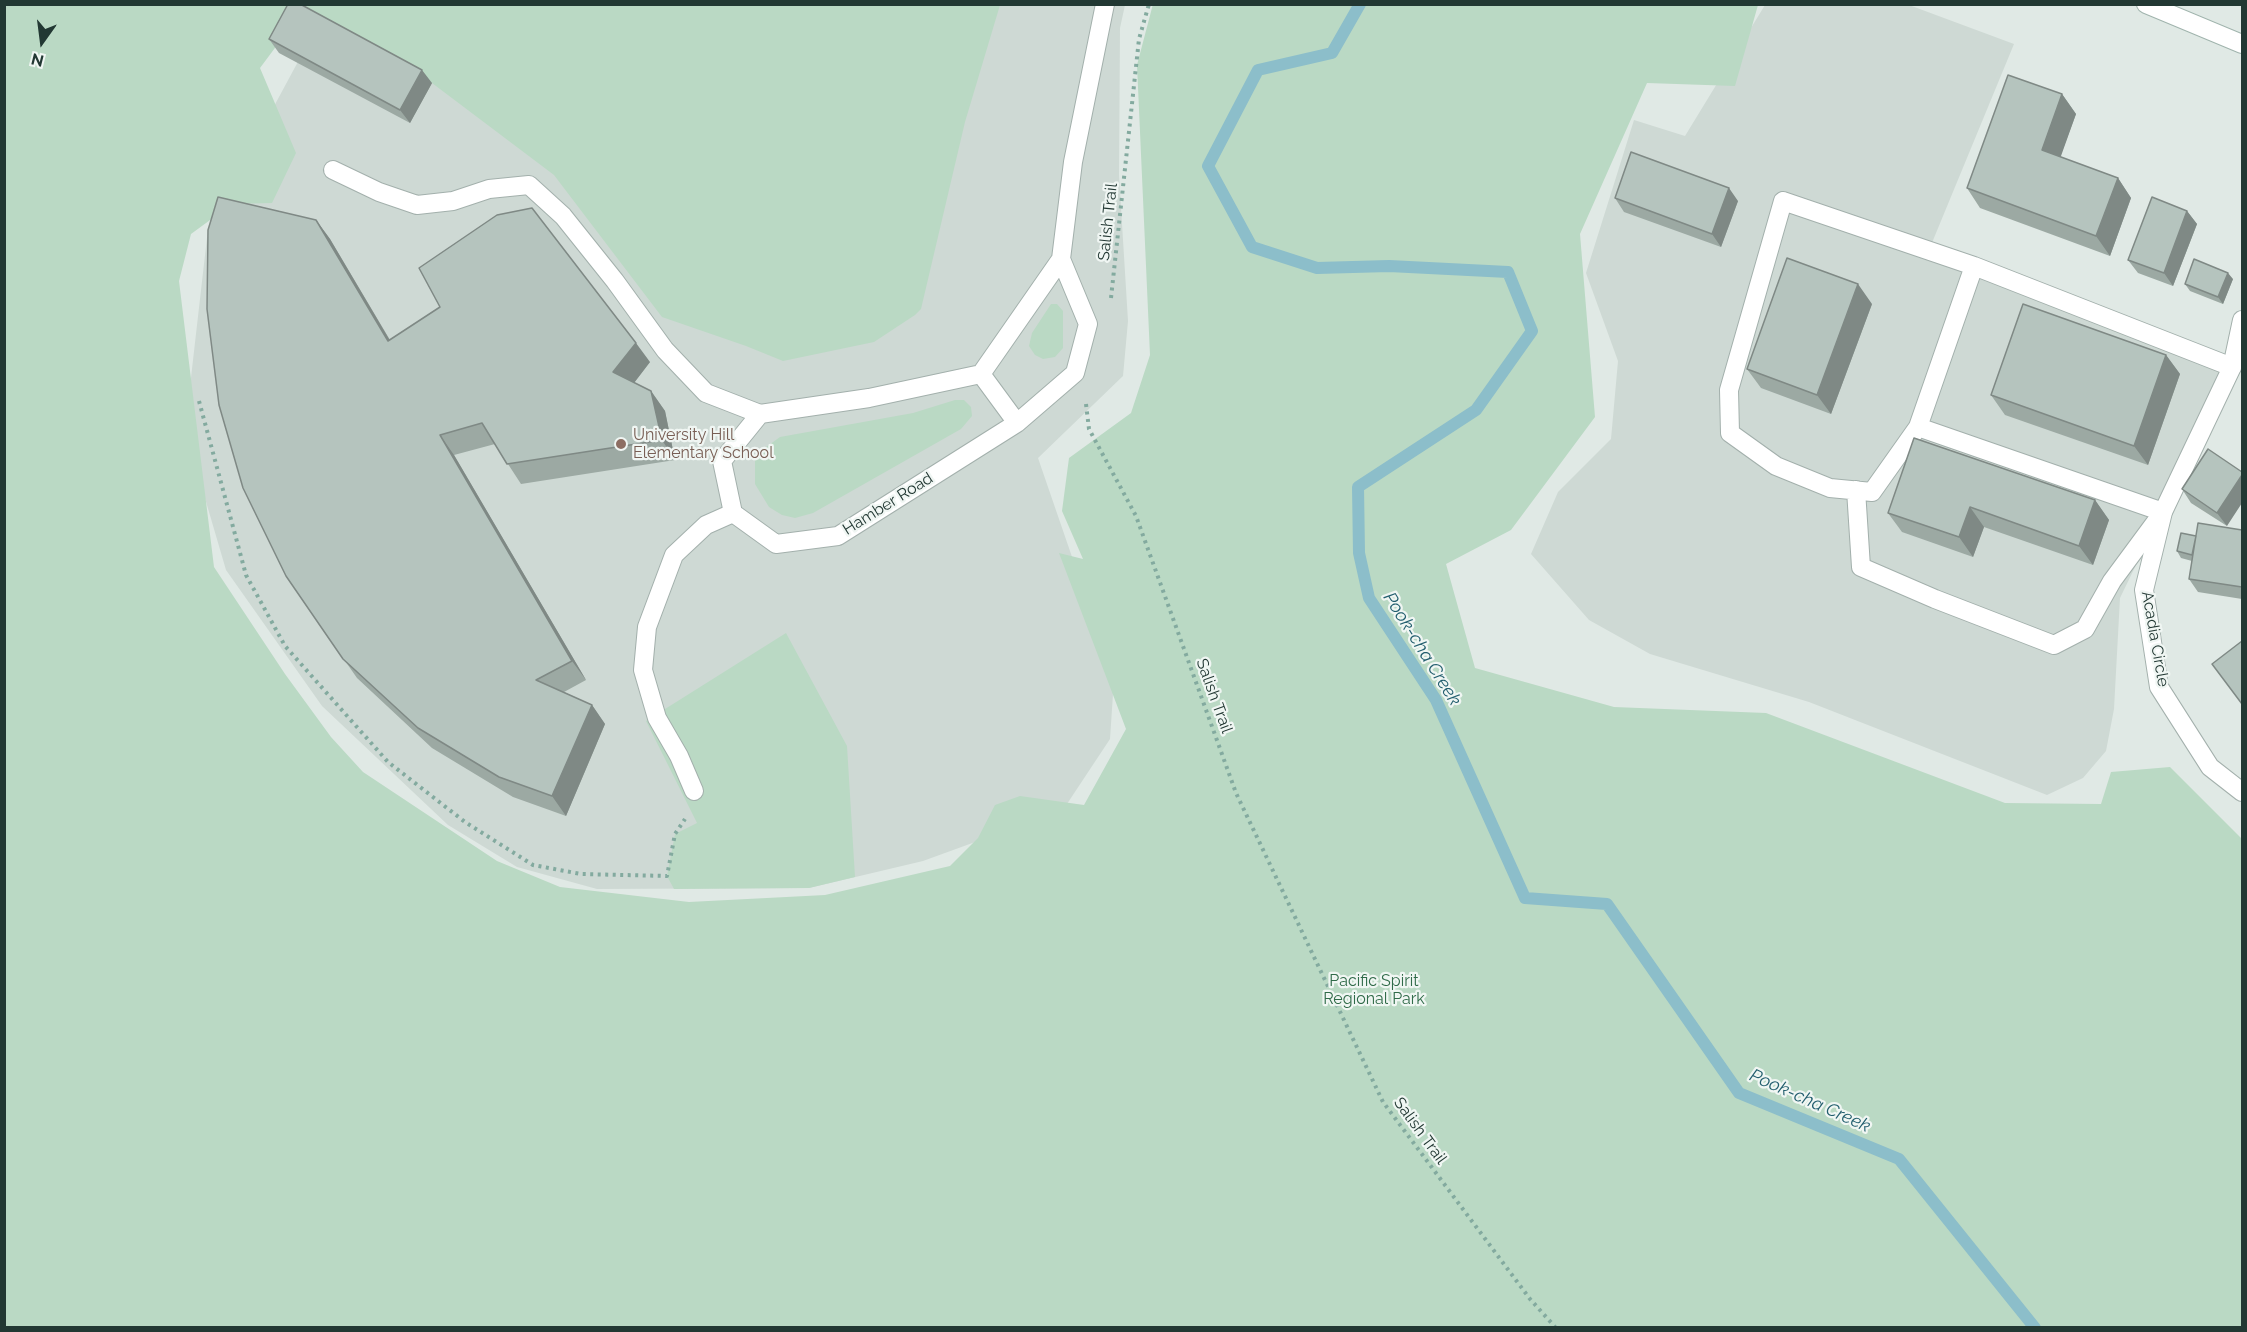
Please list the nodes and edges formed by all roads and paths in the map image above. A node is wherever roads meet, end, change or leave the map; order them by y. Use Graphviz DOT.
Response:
graph roads {
  1 [pos="1106,4"];
  2 [pos="1149,4"];
  3 [pos="2146,4"];
  4 [pos="2242,44"];
  5 [pos="333,170"];
  6 [pos="1061,259"];
  7 [pos="1974,266"];
  8 [pos="1111,300"];
  9 [pos="2242,320"];
  10 [pos="2237,369"];
  11 [pos="981,374"];
  12 [pos="1088,397"];
  13 [pos="199,400"];
  14 [pos="760,414"];
  15 [pos="1017,423"];
  16 [pos="1918,427"];
  17 [pos="1856,490"];
  18 [pos="2163,512"];
  19 [pos="733,513"];
  20 [pos="694,791"];
  21 [pos="2242,792"];
  22 [pos="1556,1328"];
  1 -- 6 [label="street, Hamber Road"];
  2 -- 8 [label="path, Salish Trail"];
  3 -- 4 [label="street"];
  5 -- 14 [label="street"];
  6 -- 11 [label="street, Hamber Road"];
  6 -- 15 [label="street, Hamber Road"];
  7 -- 10 [label="street"];
  7 -- 16 [label="street"];
  7 -- 17 [label="street"];
  9 -- 10 [label="street, Acadia Circle"];
  10 -- 18 [label="street, Acadia Circle"];
  11 -- 14 [label="street"];
  11 -- 15 [label="street"];
  12 -- 22 [label="path, Salish Trail"];
  13 -- 20 [label="path"];
  14 -- 19 [label="street"];
  15 -- 19 [label="street, Hamber Road"];
  16 -- 17 [label="street"];
  16 -- 18 [label="street"];
  17 -- 18 [label="street"];
  18 -- 21 [label="street, Acadia Circle"];
  19 -- 20 [label="street"];
}
